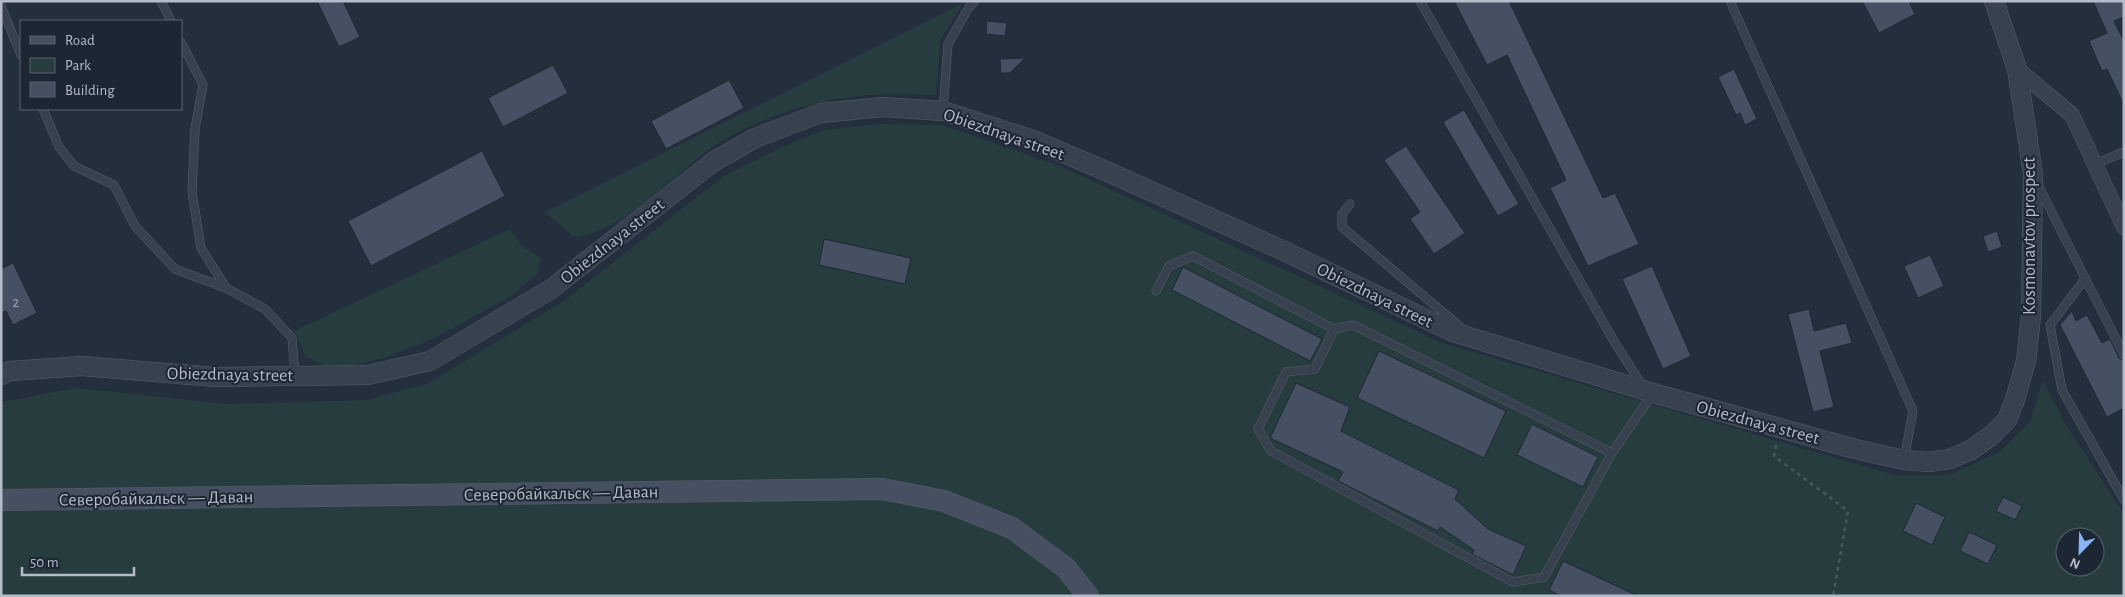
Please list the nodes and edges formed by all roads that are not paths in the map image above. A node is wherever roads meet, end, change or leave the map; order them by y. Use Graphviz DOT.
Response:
graph roads {
  1 [pos="161,1"];
  2 [pos="975,1"];
  3 [pos="1420,1"];
  4 [pos="1730,1"];
  5 [pos="1994,1"];
  6 [pos="1,6"];
  7 [pos="170,20"];
  8 [pos="182,44"];
  9 [pos="20,53"];
  10 [pos="2017,69"];
  11 [pos="43,110"];
  12 [pos="943,111"];
  13 [pos="2124,152"];
  14 [pos="2095,164"];
  15 [pos="2033,174"];
  16 [pos="1350,204"];
  17 [pos="2124,227"];
  18 [pos="2085,279"];
  19 [pos="226,288"];
  20 [pos="1156,290"];
  21 [pos="1334,329"];
  22 [pos="1475,339"];
  23 [pos="2124,355"];
  24 [pos="1,374"];
  25 [pos="295,376"];
  26 [pos="1650,392"];
  27 [pos="1992,436"];
  28 [pos="1612,453"];
  29 [pos="1904,460"];
  30 [pos="1,500"];
  31 [pos="2124,500"];
  32 [pos="1088,596"];
  1 -- 7 [label="lane"];
  2 -- 12 [label="lane"];
  3 -- 26 [label="lane"];
  4 -- 29 [label="lane"];
  5 -- 10 [label="street, Kosmonavtov prospect"];
  6 -- 9 [label="lane"];
  8 -- 19 [label="lane"];
  10 -- 14 [label="street"];
  10 -- 15 [label="street, Kosmonavtov prospect"];
  11 -- 19 [label="lane"];
  12 -- 22 [label="street, Obiezdnaya street"];
  12 -- 25 [label="street, Obiezdnaya street"];
  13 -- 14 [label="lane"];
  14 -- 17 [label="street"];
  15 -- 18 [label="lane"];
  15 -- 27 [label="street, Kosmonavtov prospect"];
  16 -- 22 [label="lane"];
  18 -- 23 [label="lane"];
  18 -- 31 [label="lane"];
  19 -- 25 [label="lane"];
  20 -- 21 [label="lane"];
  21 -- 28 [label="lane"];
  21 -- 28 [label="lane"];
  22 -- 26 [label="street, Obiezdnaya street"];
  24 -- 25 [label="street, Obiezdnaya street"];
  26 -- 28 [label="lane"];
  26 -- 29 [label="street, Obiezdnaya street"];
  27 -- 29 [label="street, Obiezdnaya street"];
  30 -- 32 [label="main road, Северобайкальск — Даван"];
}
